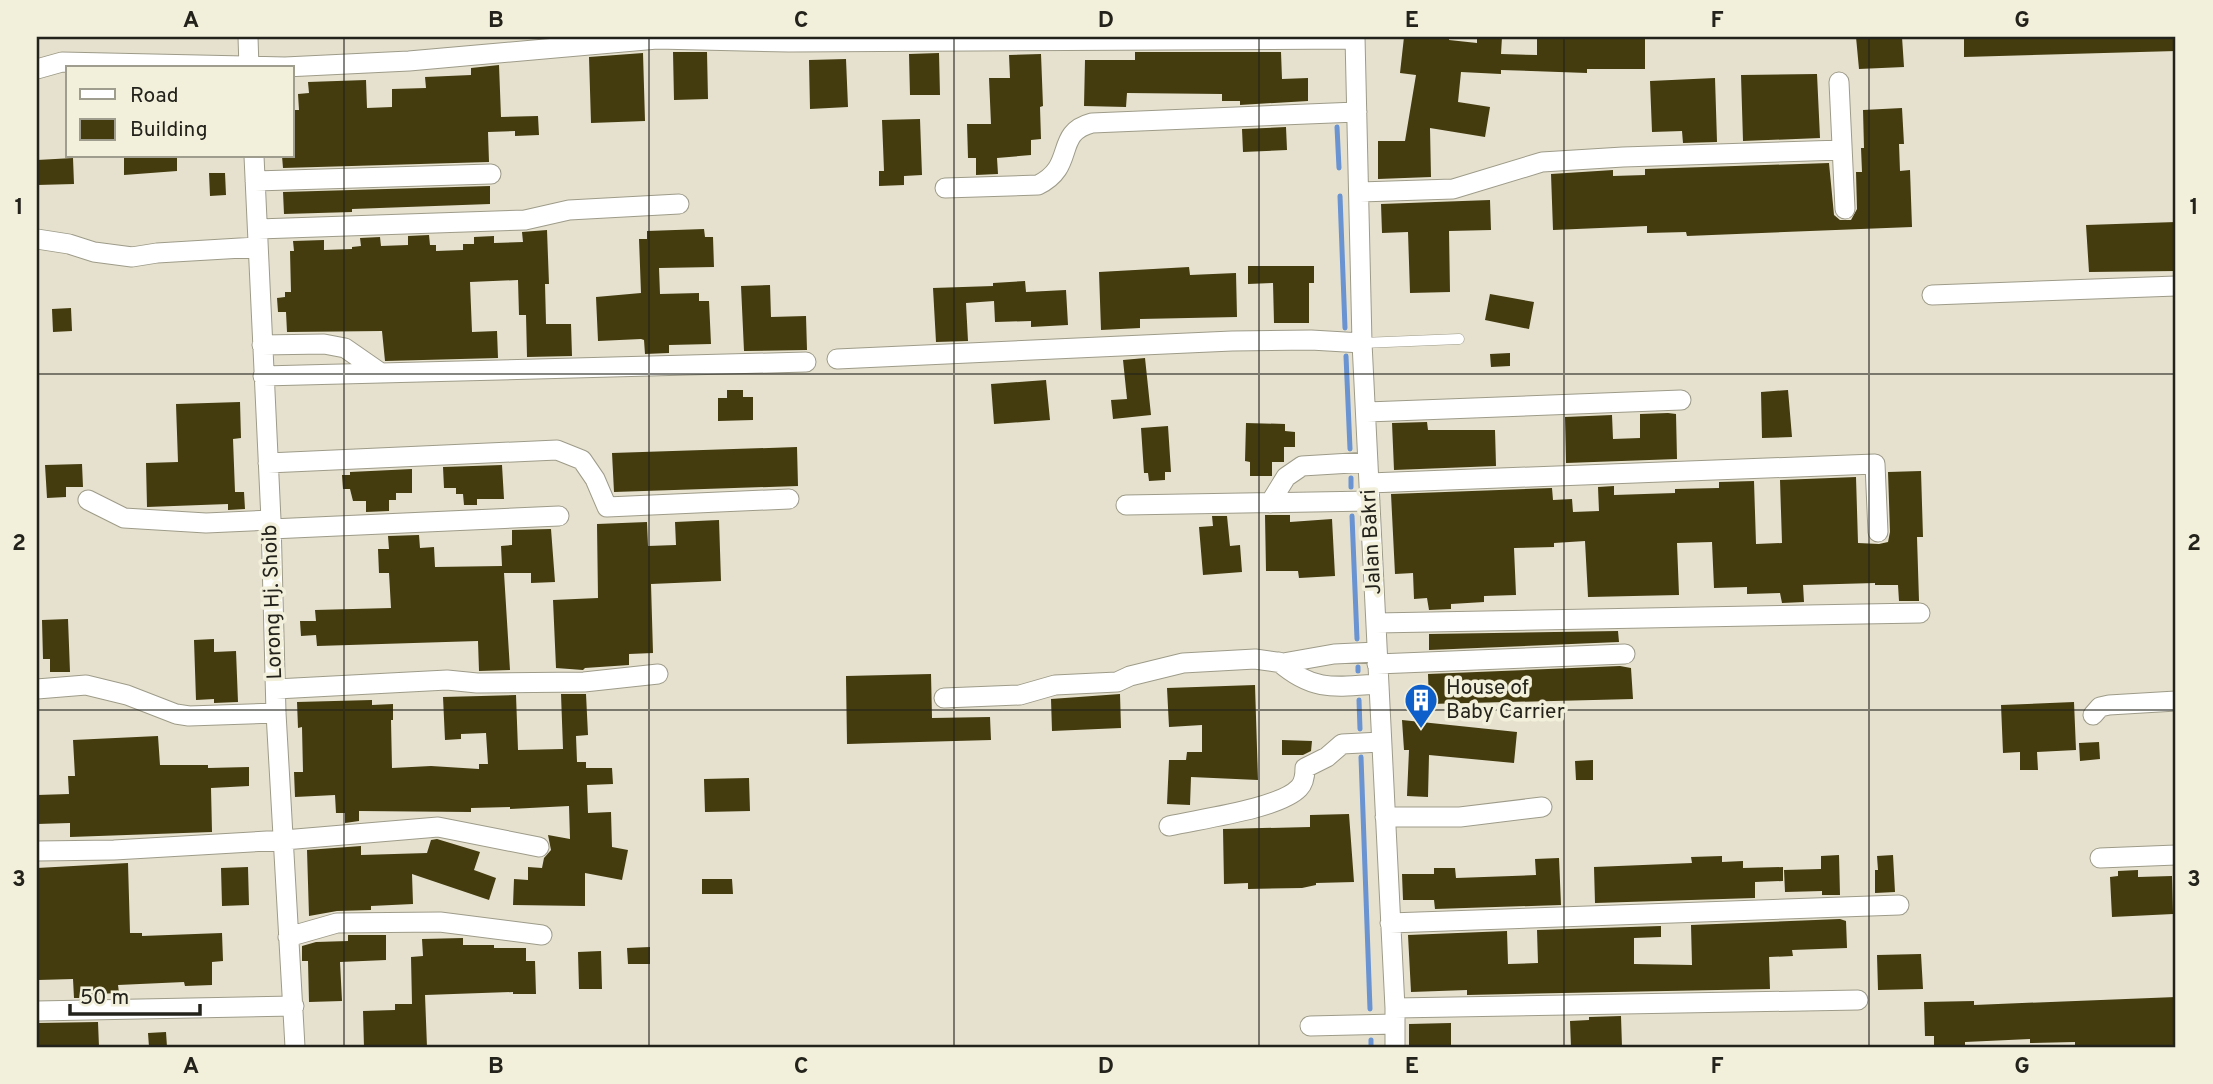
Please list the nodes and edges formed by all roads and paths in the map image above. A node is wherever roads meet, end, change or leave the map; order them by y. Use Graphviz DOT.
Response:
graph roads {
  1 [pos="248,37"];
  2 [pos="1355,38"];
  3 [pos="187,66"];
  4 [pos="249,66"];
  5 [pos="294,66"];
  6 [pos="37,69"];
  7 [pos="1839,82"];
  8 [pos="1357,112"];
  9 [pos="1842,150"];
  10 [pos="254,158"];
  11 [pos="491,174"];
  12 [pos="255,181"];
  13 [pos="945,188"];
  14 [pos="1360,192"];
  15 [pos="679,204"];
  16 [pos="1844,209"];
  17 [pos="258,238"];
  18 [pos="37,240"];
  19 [pos="2176,286"];
  20 [pos="1931,295"];
  21 [pos="1460,339"];
  22 [pos="1362,343"];
  23 [pos="262,345"];
  24 [pos="837,359"];
  25 [pos="806,362"];
  26 [pos="381,373"];
  27 [pos="263,376"];
  28 [pos="1681,400"];
  29 [pos="1367,412"];
  30 [pos="1368,462"];
  31 [pos="268,463"];
  32 [pos="1370,492"];
  33 [pos="789,499"];
  34 [pos="88,500"];
  35 [pos="1270,503"];
  36 [pos="1126,505"];
  37 [pos="559,516"];
  38 [pos="271,525"];
  39 [pos="1878,532"];
  40 [pos="1920,613"];
  41 [pos="1376,623"];
  42 [pos="1625,654"];
  43 [pos="1377,658"];
  44 [pos="1279,662"];
  45 [pos="659,674"];
  46 [pos="1378,684"];
  47 [pos="37,689"];
  48 [pos="276,689"];
  49 [pos="944,698"];
  50 [pos="2176,701"];
  51 [pos="276,713"];
  52 [pos="2093,715"];
  53 [pos="1381,742"];
  54 [pos="1542,807"];
  55 [pos="1385,817"];
  56 [pos="1169,826"];
  57 [pos="284,840"];
  58 [pos="539,847"];
  59 [pos="37,851"];
  60 [pos="2176,855"];
  61 [pos="2100,858"];
  62 [pos="1899,905"];
  63 [pos="1390,923"];
  64 [pos="542,934"];
  65 [pos="288,937"];
  66 [pos="1858,1000"];
  67 [pos="294,1006"];
  68 [pos="37,1011"];
  69 [pos="1395,1016"];
  70 [pos="1310,1026"];
  71 [pos="295,1047"];
  72 [pos="1395,1047"];
  1 -- 4 [label="street"];
  2 -- 5 [label="street"];
  2 -- 8 [label="street, Jalan Bakri"];
  3 -- 6 [label="street"];
  7 -- 9 [label="street"];
  8 -- 13 [label="street"];
  8 -- 14 [label="street, Jalan Bakri"];
  9 -- 14 [label="street"];
  9 -- 16 [label="street"];
  10 -- 12 [label="street, Lorong Hj. Shoib"];
  11 -- 12 [label="street"];
  12 -- 17 [label="street, Lorong Hj. Shoib"];
  14 -- 22 [label="street, Jalan Bakri"];
  15 -- 17 [label="street"];
  17 -- 18 [label="street"];
  17 -- 23 [label="street, Lorong Hj. Shoib"];
  19 -- 20 [label="street"];
  21 -- 22 [label="lane"];
  22 -- 24 [label="street"];
  22 -- 29 [label="street, Jalan Bakri"];
  23 -- 26 [label="street"];
  23 -- 27 [label="street, Lorong Hj. Shoib"];
  25 -- 26 [label="street"];
  26 -- 27 [label="street"];
  27 -- 31 [label="street, Lorong Hj. Shoib"];
  28 -- 29 [label="street"];
  29 -- 30 [label="street, Jalan Bakri"];
  30 -- 32 [label="street, Jalan Bakri"];
  30 -- 35 [label="street"];
  31 -- 33 [label="street"];
  31 -- 38 [label="street, Lorong Hj. Shoib"];
  32 -- 35 [label="street"];
  32 -- 39 [label="street"];
  32 -- 41 [label="street, Jalan Bakri"];
  34 -- 38 [label="street"];
  35 -- 36 [label="street"];
  37 -- 38 [label="street"];
  38 -- 48 [label="street, Lorong Hj. Shoib"];
  40 -- 41 [label="street"];
  41 -- 43 [label="street, Jalan Bakri"];
  42 -- 43 [label="street"];
  43 -- 44 [label="street"];
  43 -- 46 [label="street, Jalan Bakri"];
  44 -- 46 [label="street"];
  44 -- 49 [label="street"];
  45 -- 48 [label="street"];
  46 -- 53 [label="street, Jalan Bakri"];
  47 -- 51 [label="street"];
  48 -- 51 [label="street, Lorong Hj. Shoib"];
  50 -- 52 [label="street"];
  51 -- 57 [label="street, Lorong Hj. Shoib"];
  53 -- 55 [label="street, Jalan Bakri"];
  53 -- 56 [label="street"];
  54 -- 55 [label="street"];
  55 -- 63 [label="street, Jalan Bakri"];
  57 -- 58 [label="street"];
  57 -- 59 [label="street"];
  57 -- 65 [label="street, Lorong Hj. Shoib"];
  60 -- 61 [label="street"];
  62 -- 63 [label="street"];
  63 -- 69 [label="street, Jalan Bakri"];
  64 -- 65 [label="street"];
  65 -- 67 [label="street, Lorong Hj. Shoib"];
  66 -- 69 [label="street"];
  67 -- 68 [label="street"];
  67 -- 71 [label="street, Lorong Hj. Shoib"];
  69 -- 70 [label="street"];
  69 -- 72 [label="street, Jalan Bakri"];
}
